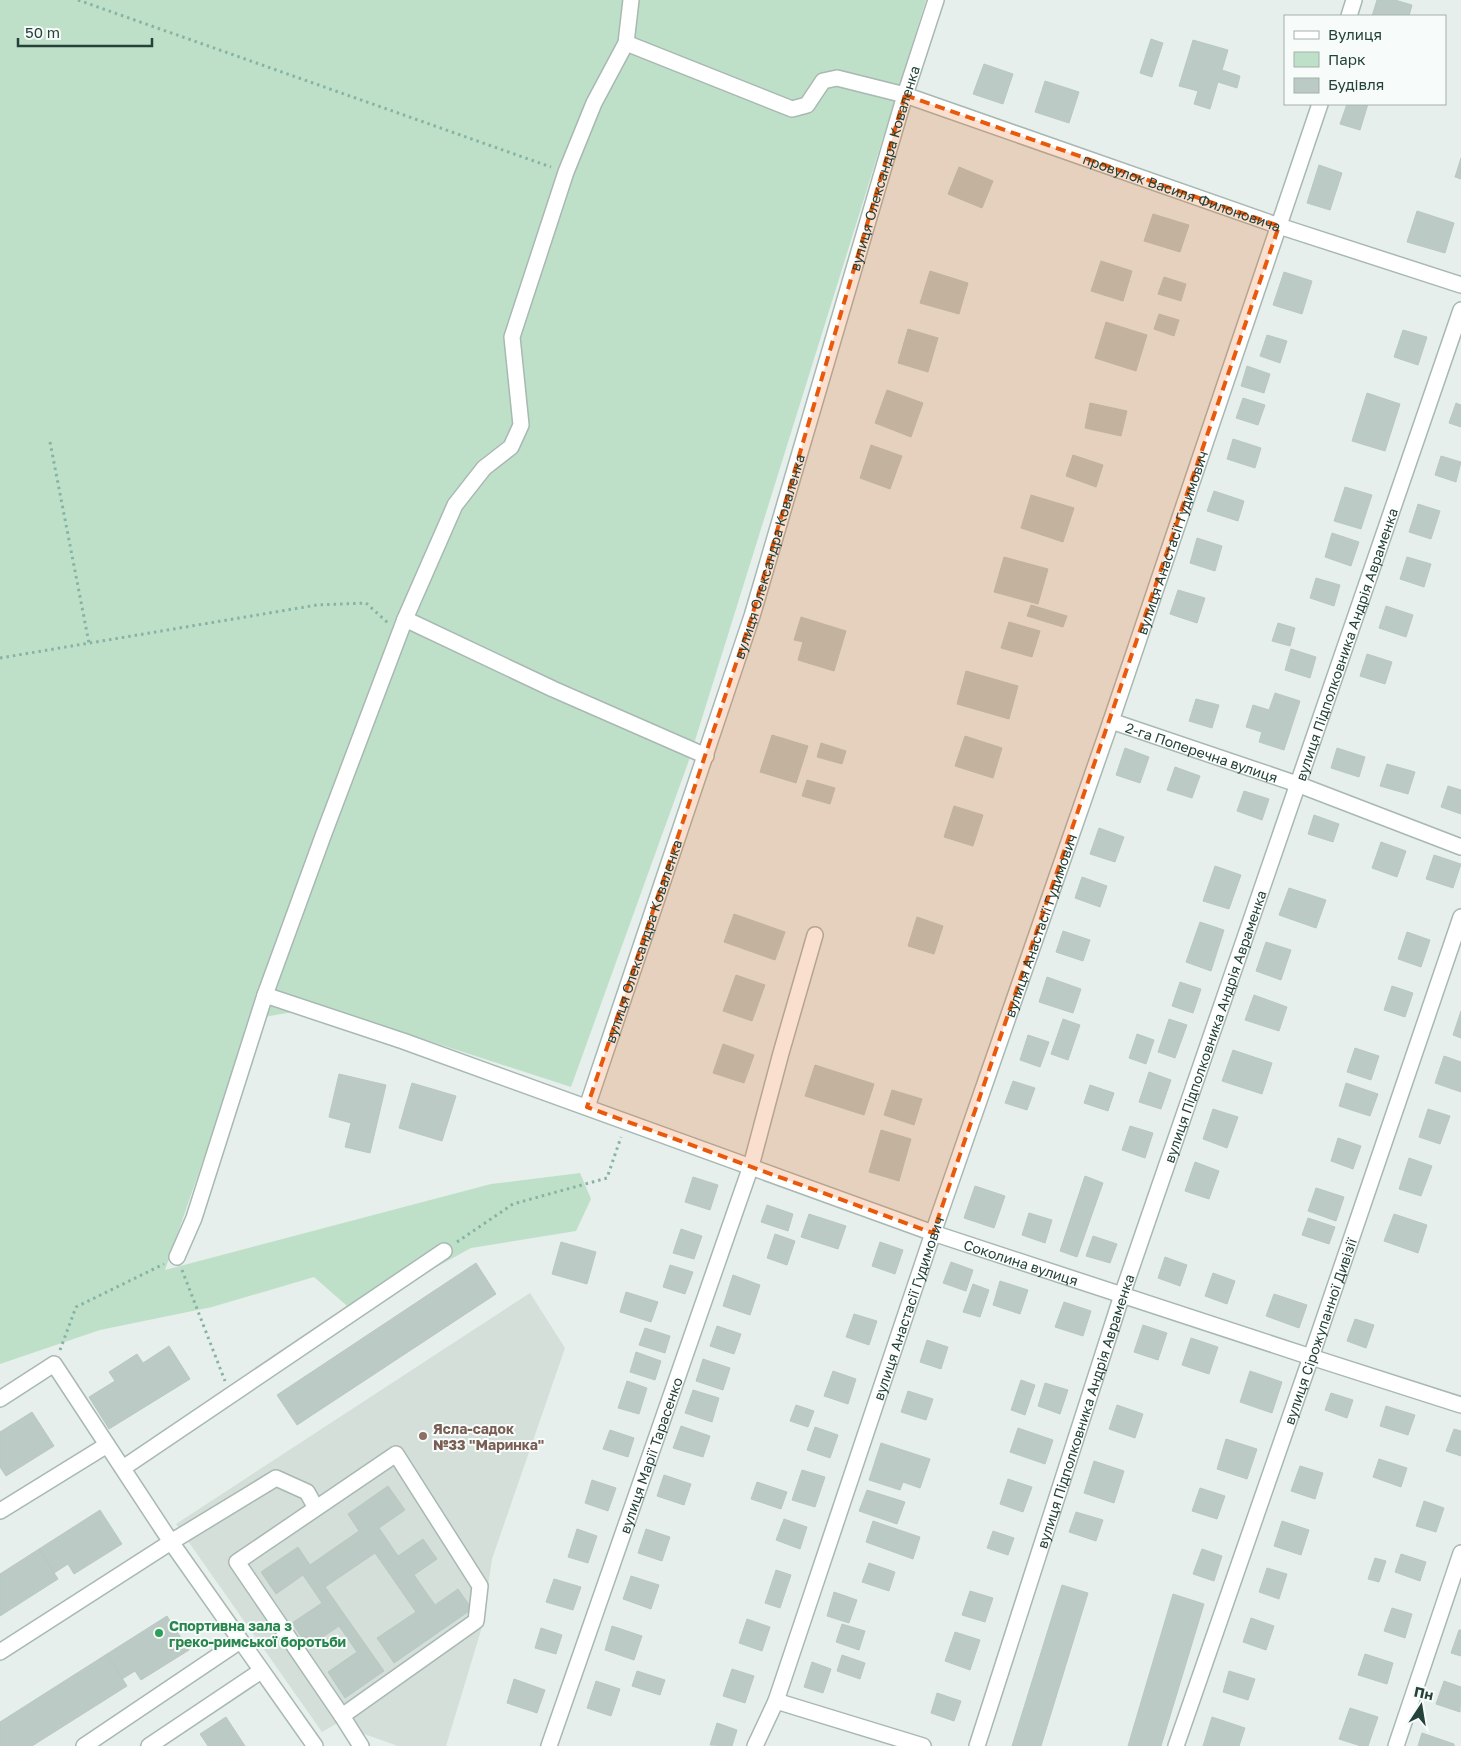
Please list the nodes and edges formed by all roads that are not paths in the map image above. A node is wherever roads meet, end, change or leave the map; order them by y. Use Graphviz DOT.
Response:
graph roads {
  1 [pos="631,0"];
  2 [pos="936,0"];
  3 [pos="1354,0"];
  4 [pos="1348,15"];
  5 [pos="626,43"];
  6 [pos="905,95"];
  7 [pos="1320,105"];
  8 [pos="1280,226"];
  9 [pos="1461,285"];
  10 [pos="1461,310"];
  11 [pos="402,626"];
  12 [pos="1111,721"];
  13 [pos="706,756"];
  14 [pos="1298,784"];
  15 [pos="1461,848"];
  16 [pos="1461,917"];
  17 [pos="815,935"];
  18 [pos="265,995"];
  19 [pos="587,1107"];
  20 [pos="751,1166"];
  21 [pos="933,1233"];
  22 [pos="444,1251"];
  23 [pos="177,1257"];
  24 [pos="1122,1295"];
  25 [pos="1311,1357"];
  26 [pos="3,1394"];
  27 [pos="1461,1405"];
  28 [pos="107,1445"];
  29 [pos="123,1468"];
  30 [pos="316,1508"];
  31 [pos="0,1511"];
  32 [pos="171,1542"];
  33 [pos="1461,1553"];
  34 [pos="240,1640"];
  35 [pos="0,1652"];
  36 [pos="261,1671"];
  37 [pos="776,1701"];
  38 [pos="342,1716"];
  39 [pos="84,1746"];
  40 [pos="149,1746"];
  41 [pos="315,1746"];
  42 [pos="361,1746"];
  43 [pos="549,1746"];
  44 [pos="755,1746"];
  45 [pos="919,1746"];
  46 [pos="977,1746"];
  47 [pos="1176,1746"];
  48 [pos="1396,1746"];
  1 -- 5 [label="street"];
  2 -- 6 [label="street, вулиця Олександра Коваленка"];
  3 -- 4 [label="street"];
  5 -- 6 [label="street, провулок Василя Филоновича"];
  5 -- 11 [label="street"];
  6 -- 8 [label="street, провулок Василя Филоновича"];
  6 -- 13 [label="street, вулиця Олександра Коваленка"];
  7 -- 8 [label="street, вулиця Анастасії Гудимович"];
  8 -- 9 [label="street, провулок Василя Филоновича"];
  8 -- 12 [label="street, вулиця Анастасії Гудимович"];
  10 -- 14 [label="street, вулиця Підполковника Андрія Авраменка"];
  11 -- 13 [label="street"];
  11 -- 18 [label="street"];
  12 -- 14 [label="street, 2-га Поперечна вулиця"];
  12 -- 21 [label="street, вулиця Анастасії Гудимович"];
  13 -- 19 [label="street, вулиця Олександра Коваленка"];
  14 -- 15 [label="street, 2-га Поперечна вулиця"];
  14 -- 24 [label="street, вулиця Підполковника Андрія Авраменка"];
  16 -- 25 [label="street, вулиця Сірожупанної Дивізії"];
  17 -- 20 [label="street, вулиця Марії Тарасенко"];
  18 -- 19 [label="street, Соколина вулиця"];
  18 -- 23 [label="street"];
  19 -- 20 [label="street, Соколина вулиця"];
  20 -- 21 [label="street, Соколина вулиця"];
  20 -- 43 [label="street, вулиця Марії Тарасенко"];
  21 -- 24 [label="street, Соколина вулиця"];
  21 -- 37 [label="street, вулиця Анастасії Гудимович"];
  22 -- 29 [label="street"];
  24 -- 25 [label="street, Соколина вулиця"];
  24 -- 46 [label="street, вулиця Підполковника Андрія Авраменка"];
  25 -- 27 [label="street, Соколина вулиця"];
  25 -- 47 [label="street, вулиця Сірожупанної Дивізії"];
  26 -- 28 [label="street"];
  28 -- 29 [label="street"];
  28 -- 31 [label="street"];
  29 -- 32 [label="street"];
  30 -- 32 [label="street"];
  30 -- 38 [label="street"];
  30 -- 38 [label="street"];
  32 -- 34 [label="street"];
  32 -- 35 [label="street"];
  33 -- 48 [label="street"];
  34 -- 36 [label="street"];
  34 -- 39 [label="street"];
  36 -- 40 [label="street"];
  36 -- 41 [label="street"];
  37 -- 44 [label="street, вулиця Анастасії Гудимович"];
  37 -- 45 [label="street"];
  38 -- 42 [label="street"];
}
